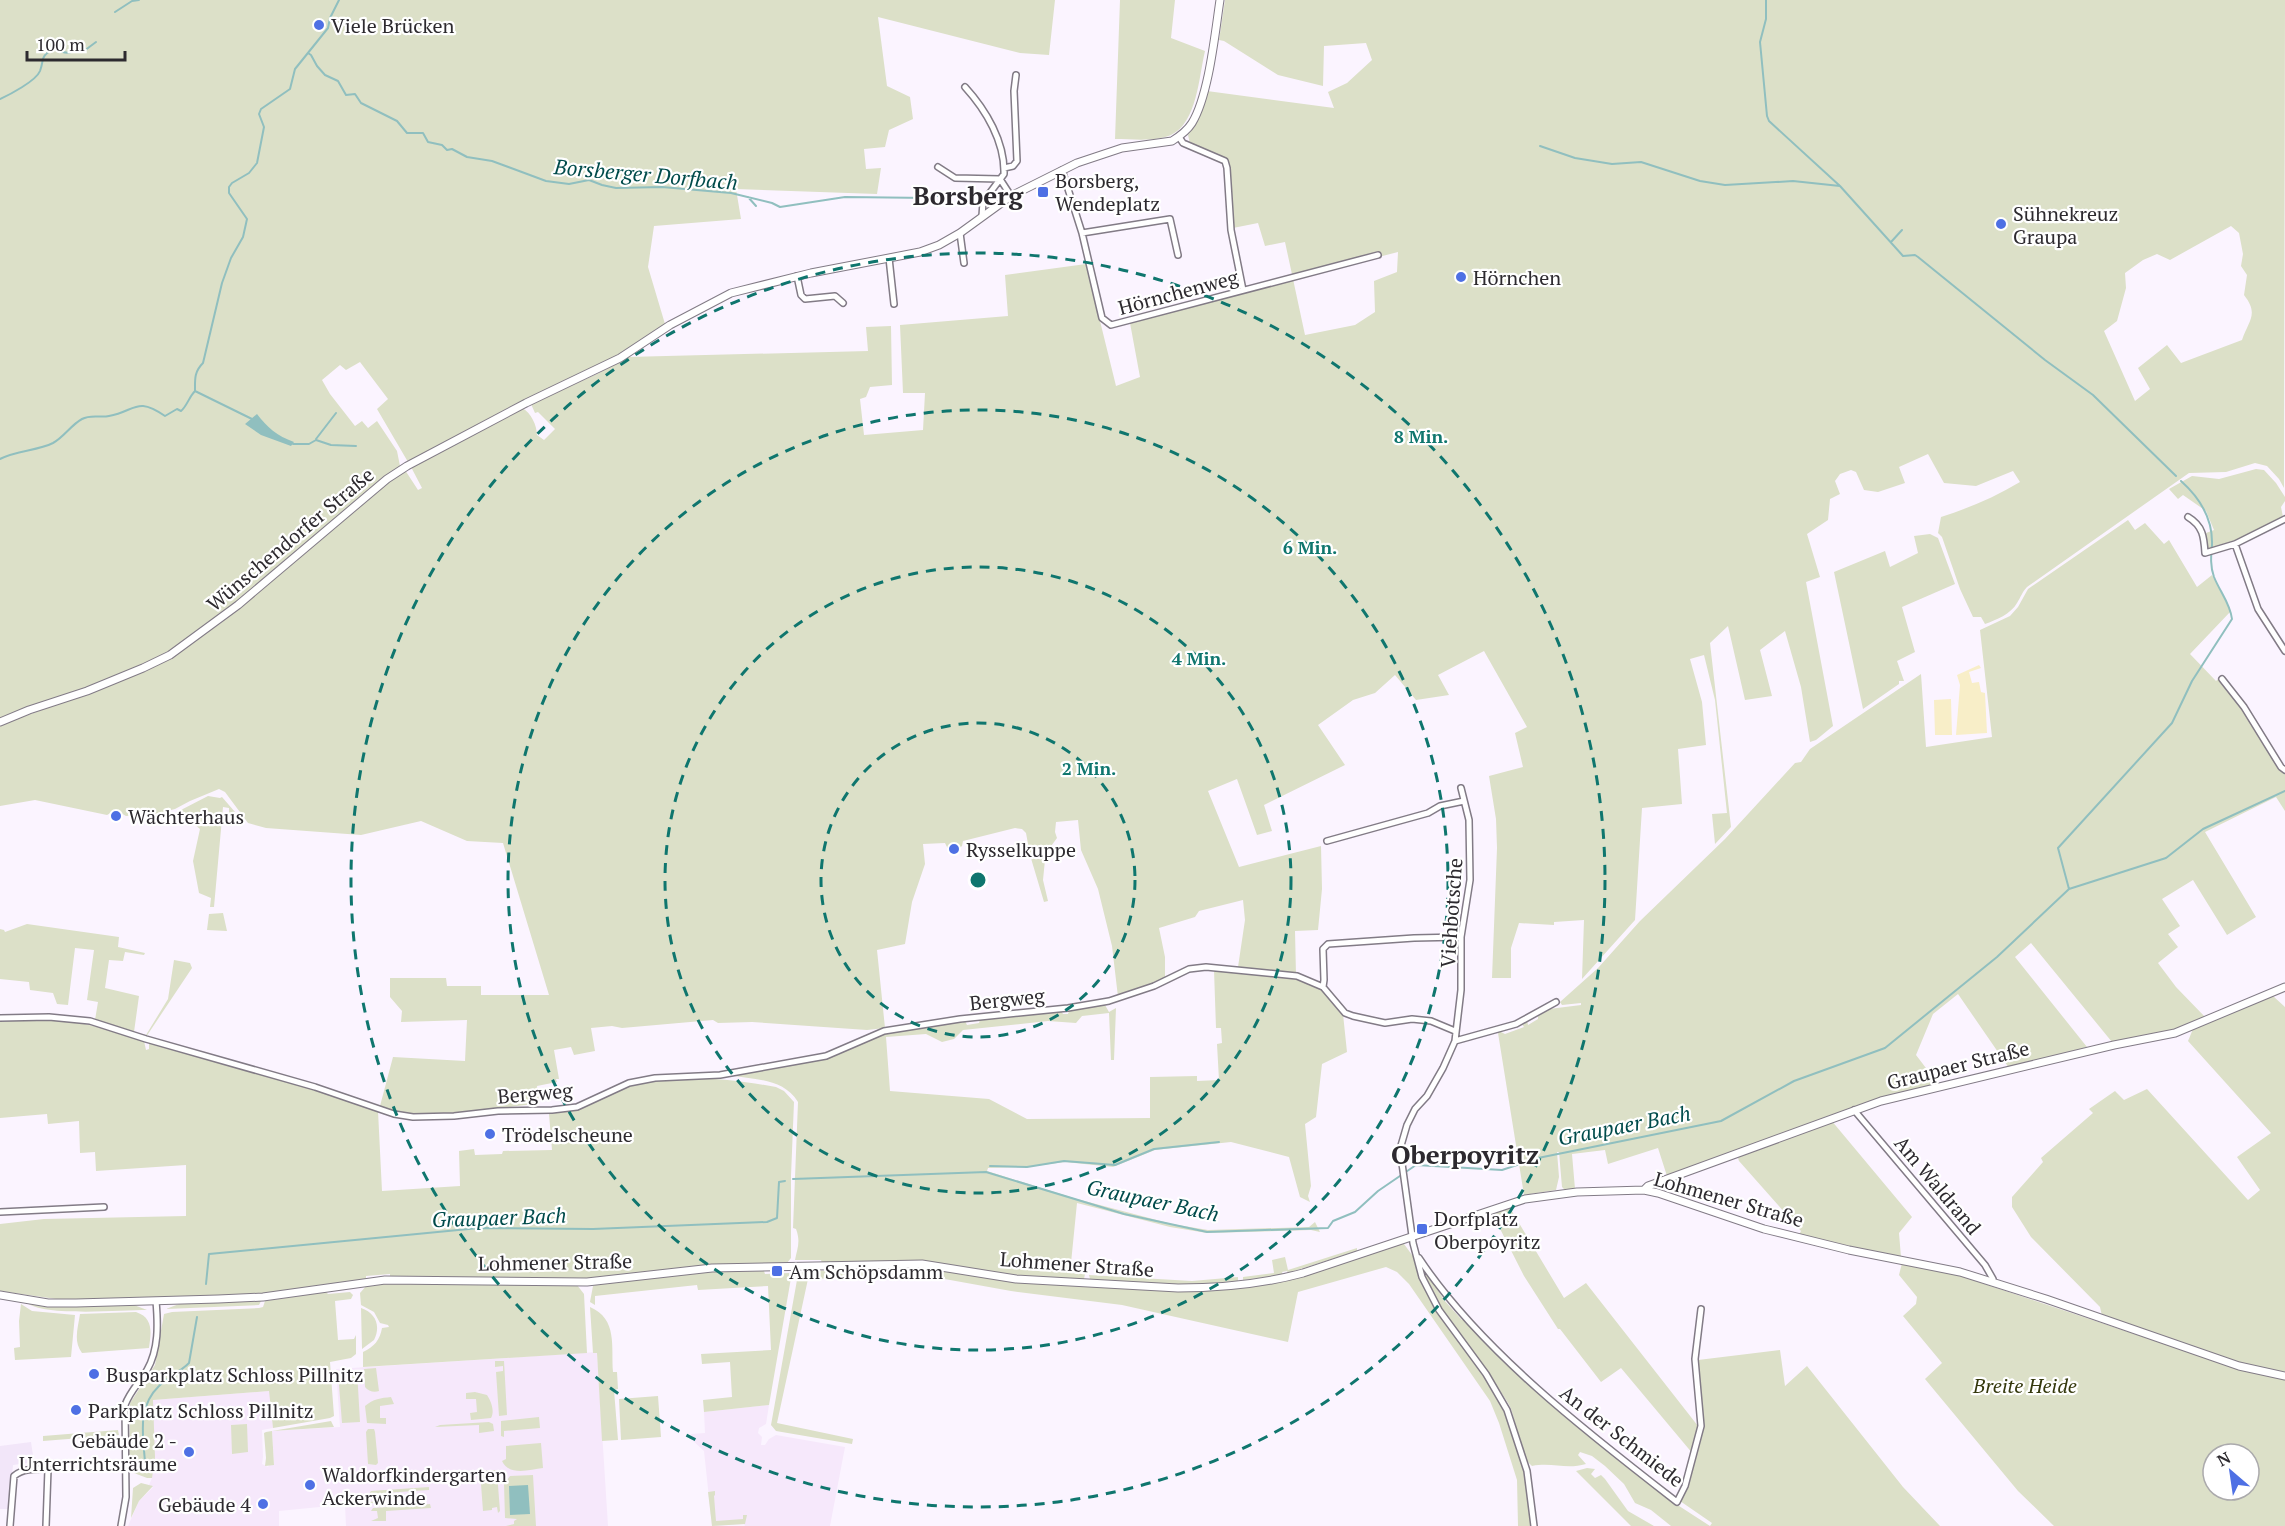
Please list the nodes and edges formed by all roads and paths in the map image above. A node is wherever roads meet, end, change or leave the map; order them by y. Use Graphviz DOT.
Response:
graph roads {
  1 [pos="1220,0"];
  2 [pos="1016,75"];
  3 [pos="965,87"];
  4 [pos="1179,137"];
  5 [pos="938,167"];
  6 [pos="1004,168"];
  7 [pos="1062,170"];
  8 [pos="1000,179"];
  9 [pos="1011,196"];
  10 [pos="982,216"];
  11 [pos="960,232"];
  12 [pos="1082,233"];
  13 [pos="970,254"];
  14 [pos="963,255"];
  15 [pos="1178,255"];
  16 [pos="1378,255"];
  17 [pos="889,258"];
  18 [pos="964,263"];
  19 [pos="798,276"];
  20 [pos="1243,290"];
  21 [pos="843,303"];
  22 [pos="894,304"];
  23 [pos="2188,517"];
  24 [pos="2285,519"];
  25 [pos="2235,544"];
  26 [pos="2285,651"];
  27 [pos="2222,679"];
  28 [pos="0,722"];
  29 [pos="2285,770"];
  30 [pos="1461,788"];
  31 [pos="1464,801"];
  32 [pos="1327,841"];
  33 [pos="1461,937"];
  34 [pos="1323,987"];
  35 [pos="2285,987"];
  36 [pos="1557,1002"];
  37 [pos="0,1018"];
  38 [pos="1455,1030"];
  39 [pos="1455,1041"];
  40 [pos="1854,1110"];
  41 [pos="1644,1190"];
  42 [pos="104,1208"];
  43 [pos="0,1212"];
  44 [pos="1412,1236"];
  45 [pos="1416,1254"];
  46 [pos="1992,1282"];
  47 [pos="0,1294"];
  48 [pos="156,1301"];
  49 [pos="1701,1309"];
  50 [pos="2285,1376"];
  51 [pos="10,1526"];
  52 [pos="46,1526"];
  53 [pos="121,1526"];
  54 [pos="1534,1526"];
  1 -- 4 [label="main road"];
  2 -- 6 [label="street"];
  3 -- 6 [label="street"];
  4 -- 7 [label="main road, Wünschendorfer Straße"];
  4 -- 20 [label="street"];
  5 -- 8 [label="street"];
  6 -- 8 [label="street"];
  7 -- 9 [label="main road, Wünschendorfer Straße"];
  7 -- 12 [label="street, Hörnchenweg"];
  8 -- 9 [label="street"];
  8 -- 10 [label="street"];
  9 -- 10 [label="main road, Wünschendorfer Straße"];
  10 -- 11 [label="main road, Wünschendorfer Straße"];
  11 -- 14 [label="street"];
  11 -- 17 [label="main road, Wünschendorfer Straße"];
  12 -- 15 [label="street"];
  12 -- 20 [label="street, Hörnchenweg"];
  13 -- 14 [label="street"];
  14 -- 18 [label="street"];
  16 -- 20 [label="street, Hörnchenweg"];
  17 -- 19 [label="main road, Wünschendorfer Straße"];
  17 -- 22 [label="street"];
  19 -- 21 [label="street"];
  19 -- 28 [label="main road, Wünschendorfer Straße"];
  23 -- 25 [label="street"];
  24 -- 25 [label="street"];
  25 -- 26 [label="street"];
  27 -- 29 [label="street"];
  30 -- 31 [label="street, Viehbotsche"];
  31 -- 32 [label="street"];
  31 -- 33 [label="street, Viehbotsche"];
  33 -- 34 [label="street"];
  33 -- 38 [label="street, Viehbotsche"];
  34 -- 37 [label="street, Bergweg"];
  34 -- 38 [label="street"];
  35 -- 40 [label="main road, Graupaer Straße"];
  36 -- 39 [label="street"];
  38 -- 39 [label="street, Viehbotsche"];
  39 -- 44 [label="street"];
  40 -- 41 [label="main road, Graupaer Straße"];
  40 -- 46 [label="street, Am Waldrand"];
  41 -- 44 [label="main road, Lohmener Straße"];
  41 -- 46 [label="main road, Lohmener Straße"];
  42 -- 43 [label="street"];
  44 -- 45 [label="street"];
  44 -- 48 [label="main road, Lohmener Straße"];
  45 -- 49 [label="street, An der Schmiede"];
  45 -- 54 [label="street"];
  46 -- 50 [label="main road, Lohmener Straße"];
  47 -- 48 [label="main road, Lohmener Straße"];
  48 -- 53 [label="street"];
  51 -- 52 [label="street"];
}
